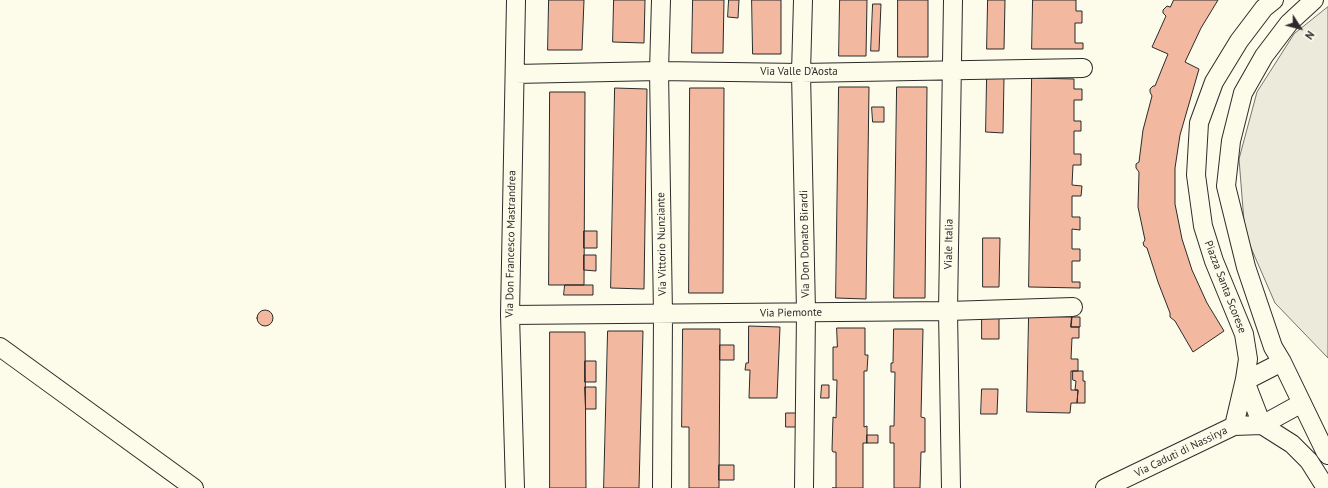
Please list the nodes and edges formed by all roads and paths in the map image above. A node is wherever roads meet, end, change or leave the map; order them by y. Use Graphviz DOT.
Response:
graph roads {
  1 [pos="516,0"];
  2 [pos="662,0"];
  3 [pos="803,0"];
  4 [pos="953,0"];
  5 [pos="1274,0"];
  6 [pos="1314,0"];
  7 [pos="1083,68"];
  8 [pos="952,70"];
  9 [pos="659,71"];
  10 [pos="801,73"];
  11 [pos="514,74"];
  12 [pos="1072,307"];
  13 [pos="948,311"];
  14 [pos="806,312"];
  15 [pos="663,314"];
  16 [pos="510,315"];
  17 [pos="0,347"];
  18 [pos="1282,362"];
  19 [pos="1245,381"];
  20 [pos="1302,403"];
  21 [pos="1262,425"];
  22 [pos="1234,426"];
  23 [pos="1328,455"];
  24 [pos="953,487"];
  25 [pos="194,488"];
  26 [pos="515,488"];
  27 [pos="662,488"];
  28 [pos="804,488"];
  29 [pos="1105,488"];
  30 [pos="1326,488"];
  1 -- 11 [label="street, Via Don Francesco Mastrandrea"];
  2 -- 9 [label="street, Via Vittorio Nunziante"];
  3 -- 10 [label="street, Via Don Donato Birardi"];
  4 -- 8 [label="street, Viale Italia"];
  5 -- 19 [label="street, Piazza Santa Scorese"];
  6 -- 18 [label="street"];
  7 -- 8 [label="street, Via Valle D'Aosta"];
  8 -- 10 [label="street, Via Valle D'Aosta"];
  8 -- 13 [label="street, Viale Italia"];
  9 -- 10 [label="street, Via Valle D'Aosta"];
  9 -- 11 [label="street, Via Valle D'Aosta"];
  9 -- 15 [label="street, Via Vittorio Nunziante"];
  10 -- 14 [label="street, Via Don Donato Birardi"];
  11 -- 16 [label="street, Via Don Francesco Mastrandrea"];
  12 -- 13 [label="street, Via Piemonte"];
  13 -- 14 [label="street, Via Piemonte"];
  13 -- 24 [label="street, Viale Italia"];
  14 -- 15 [label="street, Via Piemonte"];
  14 -- 28 [label="street, Via Don Donato Birardi"];
  15 -- 16 [label="street, Via Piemonte"];
  15 -- 27 [label="street, Via Vittorio Nunziante"];
  16 -- 26 [label="street, Via Don Francesco Mastrandrea"];
  17 -- 25 [label="street"];
  18 -- 19 [label="street"];
  18 -- 20 [label="street"];
  19 -- 21 [label="street"];
  19 -- 22 [label="street, Piazza Santa Scorese"];
  20 -- 21 [label="street"];
  20 -- 23 [label="street"];
  21 -- 22 [label="street"];
  21 -- 30 [label="street"];
  22 -- 29 [label="street, Via Caduti di Nassirya"];
}
